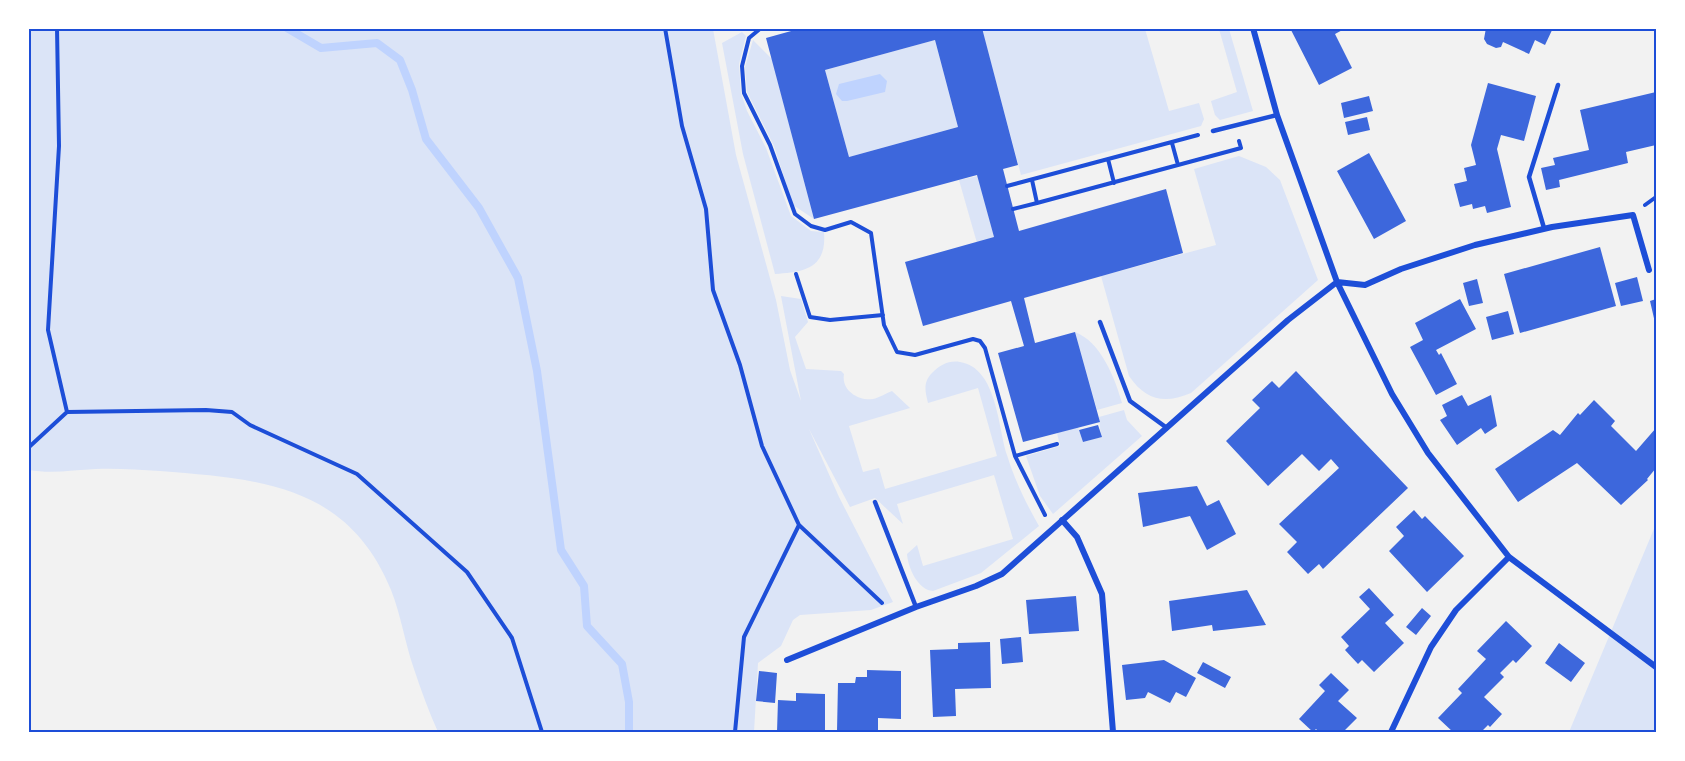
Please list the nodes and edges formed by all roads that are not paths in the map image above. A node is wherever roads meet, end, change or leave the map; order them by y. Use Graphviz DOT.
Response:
graph roads {
  1 [pos="1253,28"];
  2 [pos="1558,85"];
  3 [pos="1277,114"];
  4 [pos="1213,131"];
  5 [pos="1544,228"];
  6 [pos="1649,270"];
  7 [pos="1337,282"];
  8 [pos="1100,322"];
  9 [pos="1167,428"];
  10 [pos="875,502"];
  11 [pos="1062,520"];
  12 [pos="1509,557"];
  13 [pos="916,607"];
  14 [pos="787,660"];
  15 [pos="1656,667"];
  16 [pos="1113,732"];
  17 [pos="1392,732"];
  1 -- 3 [label="street"];
  2 -- 5 [label="lane"];
  3 -- 4 [label="lane"];
  3 -- 7 [label="street"];
  5 -- 6 [label="street"];
  5 -- 7 [label="street"];
  7 -- 9 [label="street"];
  7 -- 12 [label="street"];
  8 -- 9 [label="lane"];
  9 -- 11 [label="street"];
  10 -- 13 [label="lane"];
  11 -- 13 [label="street"];
  11 -- 16 [label="street"];
  12 -- 15 [label="street"];
  12 -- 17 [label="street"];
  13 -- 14 [label="street"];
}
